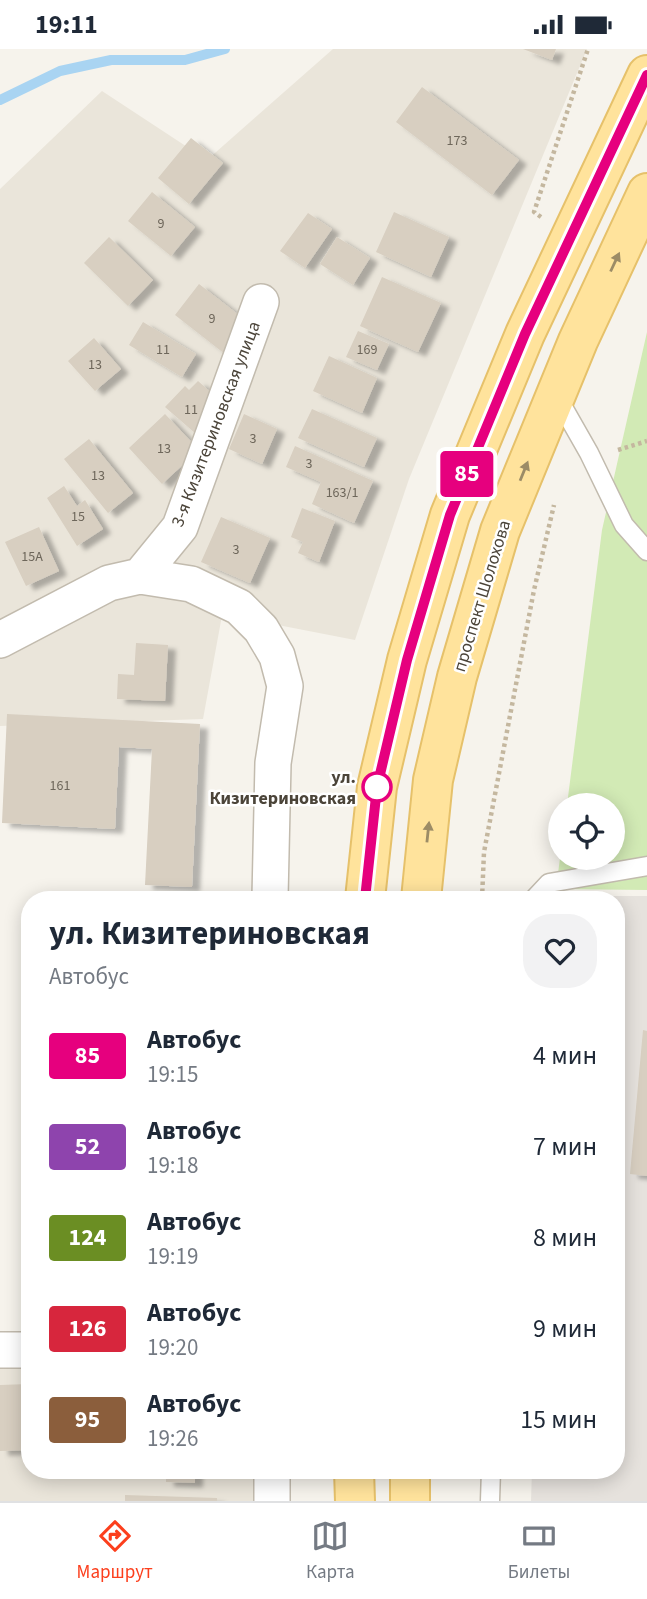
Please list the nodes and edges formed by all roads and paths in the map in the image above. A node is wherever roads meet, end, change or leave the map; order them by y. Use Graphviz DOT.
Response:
graph roads {
  1 [pos="588,49"];
  2 [pos="647,75"];
  3 [pos="647,193"];
  4 [pos="571,237"];
  5 [pos="261,302"];
  6 [pos="556,395"];
  7 [pos="555,501"];
  8 [pos="647,551"];
  9 [pos="140,576"];
  10 [pos="0,640"];
  11 [pos="647,866"];
  12 [pos="270,891"];
  13 [pos="366,891"];
  14 [pos="422,891"];
  15 [pos="482,891"];
  16 [pos="542,891"];
  17 [pos="0,1350"];
  18 [pos="21,1350"];
  19 [pos="272,1479"];
  20 [pos="354,1479"];
  21 [pos="410,1479"];
  22 [pos="491,1479"];
  23 [pos="272,1501"];
  24 [pos="355,1501"];
  25 [pos="410,1501"];
  26 [pos="490,1501"];
  1 -- 4 [label="path"];
  2 -- 4 [label="main road"];
  6 -- 3 [label="main road, проспект Шолохова, one-way"];
  4 -- 13 [label="main road"];
  5 -- 9 [label="street, 3-я Кизитериновская улица"];
  6 -- 8 [label="lane"];
  14 -- 6 [label="main road, проспект Шолохова, one-way"];
  7 -- 15 [label="path"];
  9 -- 10 [label="street"];
  9 -- 12 [label="street"];
  11 -- 16 [label="lane"];
  17 -- 18 [label="street"];
  19 -- 23 [label="street"];
  20 -- 24 [label="main road"];
  21 -- 25 [label="main road"];
  22 -- 26 [label="lane"];
}
